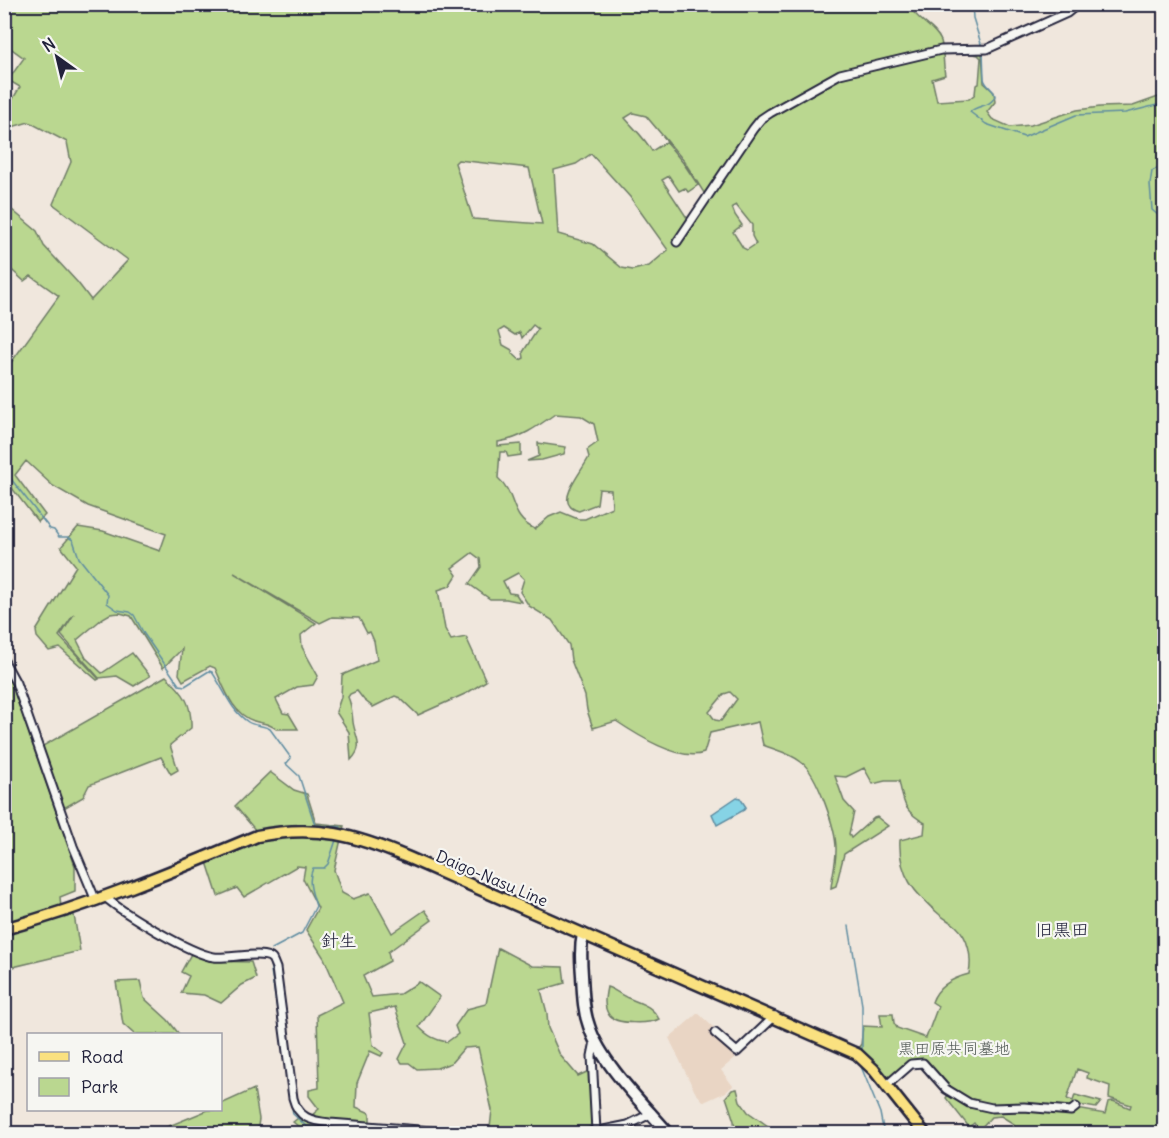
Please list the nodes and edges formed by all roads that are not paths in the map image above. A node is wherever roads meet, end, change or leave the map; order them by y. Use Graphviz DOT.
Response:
graph roads {
  1 [pos="1078,4"];
  2 [pos="677,242"];
  3 [pos="4,661"];
  4 [pos="101,899"];
  5 [pos="4,929"];
  6 [pos="583,934"];
  7 [pos="775,1017"];
  8 [pos="715,1034"];
  9 [pos="595,1041"];
  10 [pos="887,1085"];
  11 [pos="1076,1107"];
  12 [pos="652,1113"];
  13 [pos="596,1131"];
  14 [pos="470,1134"];
  15 [pos="584,1134"];
  16 [pos="669,1134"];
  17 [pos="925,1134"];
  1 -- 2 [label="street"];
  3 -- 4 [label="street"];
  4 -- 5 [label="main road, Daigo-Nasu Line"];
  4 -- 6 [label="main road, Daigo-Nasu Line"];
  4 -- 14 [label="street"];
  6 -- 7 [label="main road, Daigo-Nasu Line"];
  6 -- 9 [label="street"];
  7 -- 8 [label="street"];
  7 -- 10 [label="main road, Daigo-Nasu Line"];
  9 -- 12 [label="street"];
  9 -- 13 [label="street"];
  10 -- 11 [label="street"];
  10 -- 17 [label="main road, Daigo-Nasu Line"];
  12 -- 13 [label="street"];
  12 -- 16 [label="street"];
  13 -- 15 [label="street"];
}
